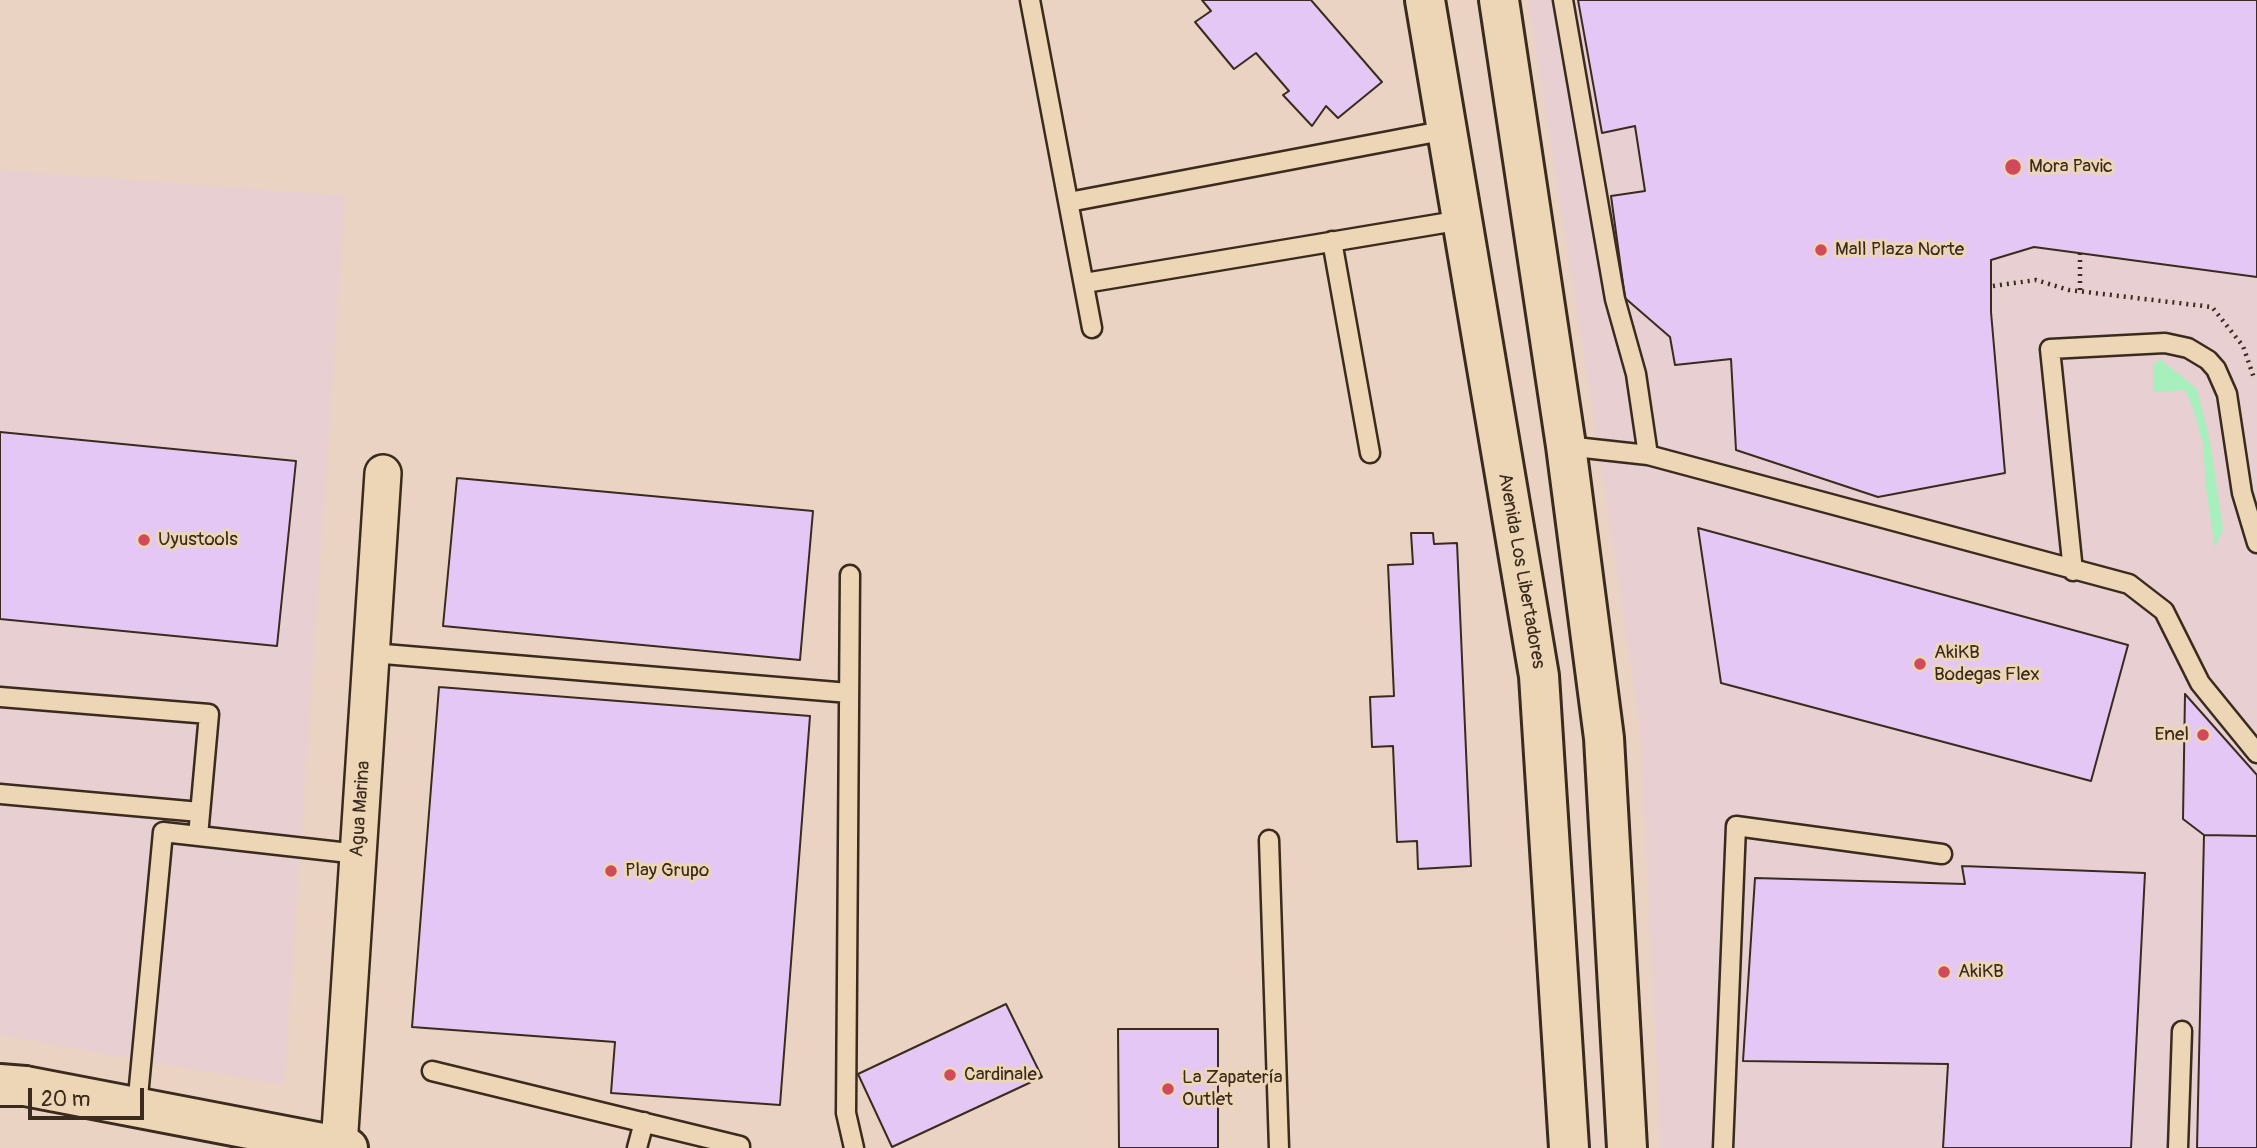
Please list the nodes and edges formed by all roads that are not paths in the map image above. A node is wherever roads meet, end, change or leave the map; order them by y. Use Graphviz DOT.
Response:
graph roads {
  1 [pos="1030,0"];
  2 [pos="1425,0"];
  3 [pos="1499,0"];
  4 [pos="1563,0"];
  5 [pos="1447,130"];
  6 [pos="1069,202"];
  7 [pos="1462,220"];
  8 [pos="1332,242"];
  9 [pos="1085,283"];
  10 [pos="1092,328"];
  11 [pos="1566,446"];
  12 [pos="1370,453"];
  13 [pos="1648,455"];
  14 [pos="383,473"];
  15 [pos="2257,542"];
  16 [pos="2073,571"];
  17 [pos="850,575"];
  18 [pos="372,653"];
  19 [pos="849,693"];
  20 [pos="0,697"];
  21 [pos="2257,753"];
  22 [pos="0,794"];
  23 [pos="200,812"];
  24 [pos="198,836"];
  25 [pos="1269,840"];
  26 [pos="1942,853"];
  27 [pos="358,854"];
  28 [pos="2182,1031"];
  29 [pos="432,1071"];
  30 [pos="8,1085"];
  31 [pos="137,1107"];
  32 [pos="644,1122"];
  33 [pos="740,1146"];
  34 [pos="344,1147"];
  35 [pos="637,1148"];
  36 [pos="853,1148"];
  37 [pos="1279,1148"];
  38 [pos="1569,1148"];
  39 [pos="1627,1148"];
  40 [pos="1723,1148"];
  41 [pos="2178,1148"];
  1 -- 6 [label="lane"];
  2 -- 5 [label="street, Avenida Los Libertadores"];
  3 -- 11 [label="street"];
  4 -- 13 [label="lane"];
  5 -- 6 [label="lane"];
  5 -- 7 [label="street, Avenida Los Libertadores"];
  6 -- 9 [label="lane"];
  7 -- 8 [label="lane"];
  7 -- 38 [label="street, Avenida Los Libertadores"];
  8 -- 9 [label="lane"];
  8 -- 12 [label="lane"];
  9 -- 10 [label="lane"];
  11 -- 13 [label="lane"];
  11 -- 39 [label="street"];
  13 -- 16 [label="lane"];
  14 -- 18 [label="street, Agua Marina"];
  15 -- 16 [label="lane"];
  16 -- 21 [label="lane"];
  17 -- 19 [label="lane"];
  18 -- 19 [label="lane"];
  18 -- 27 [label="street, Agua Marina"];
  19 -- 36 [label="lane"];
  20 -- 23 [label="lane"];
  22 -- 23 [label="lane"];
  23 -- 24 [label="lane"];
  24 -- 27 [label="lane"];
  24 -- 31 [label="lane"];
  25 -- 37 [label="lane"];
  26 -- 40 [label="lane"];
  27 -- 34 [label="street, Agua Marina"];
  28 -- 41 [label="lane"];
  29 -- 32 [label="lane"];
  30 -- 31 [label="street"];
  31 -- 34 [label="street"];
  32 -- 33 [label="lane"];
  32 -- 35 [label="lane"];
}
